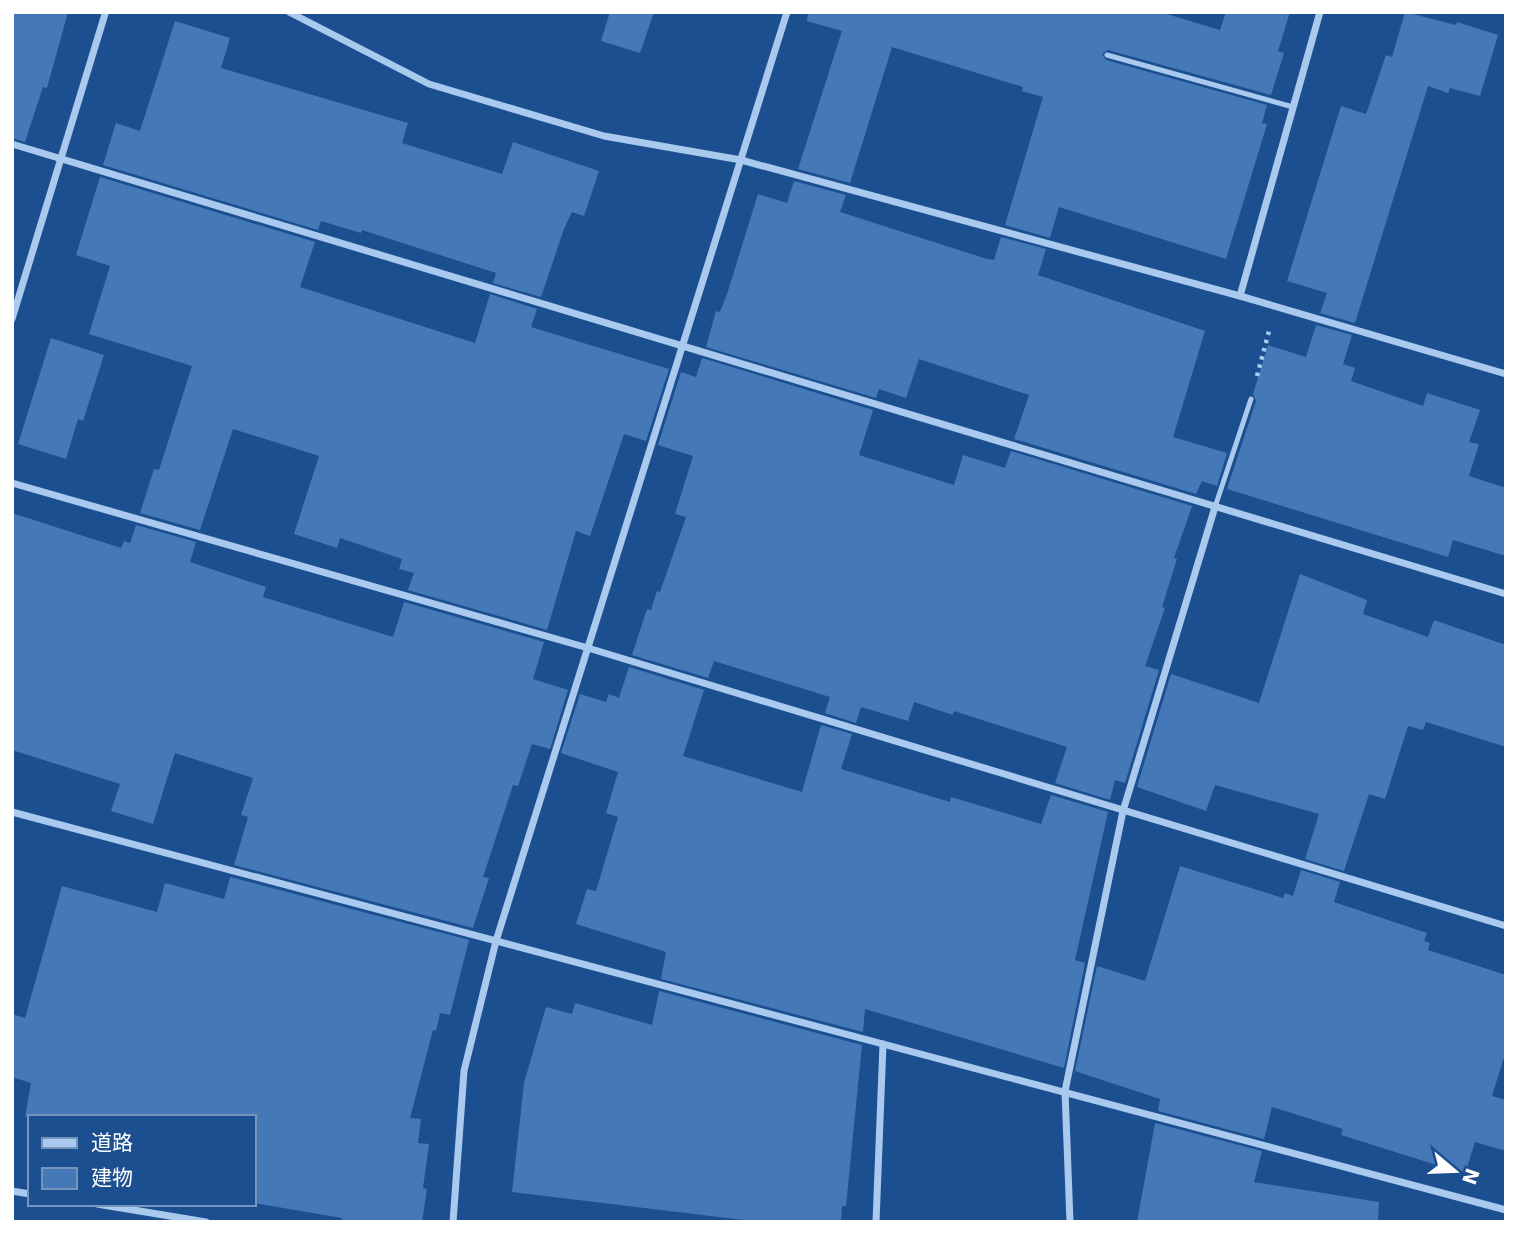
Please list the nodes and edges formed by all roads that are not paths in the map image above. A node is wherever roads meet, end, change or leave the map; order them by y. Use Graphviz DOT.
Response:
graph roads {
  1 [pos="289,12"];
  2 [pos="787,12"];
  3 [pos="1320,12"];
  4 [pos="105,14"];
  5 [pos="1107,55"];
  6 [pos="1293,107"];
  7 [pos="12,144"];
  8 [pos="63,159"];
  9 [pos="741,160"];
  10 [pos="1240,296"];
  11 [pos="12,319"];
  12 [pos="682,345"];
  13 [pos="1506,374"];
  14 [pos="1251,399"];
  15 [pos="12,483"];
  16 [pos="1215,508"];
  17 [pos="1506,594"];
  18 [pos="588,648"];
  19 [pos="1123,811"];
  20 [pos="12,812"];
  21 [pos="1506,926"];
  22 [pos="496,941"];
  23 [pos="883,1044"];
  24 [pos="1065,1091"];
  25 [pos="109,1206"];
  26 [pos="1506,1210"];
  27 [pos="206,1222"];
  28 [pos="453,1222"];
  29 [pos="877,1222"];
  30 [pos="1070,1222"];
  1 -- 9 [label="street"];
  2 -- 9 [label="street"];
  3 -- 6 [label="street"];
  4 -- 8 [label="street"];
  5 -- 6 [label="lane"];
  6 -- 10 [label="street"];
  7 -- 8 [label="street"];
  8 -- 11 [label="street"];
  8 -- 12 [label="street"];
  9 -- 10 [label="street"];
  9 -- 12 [label="street"];
  10 -- 13 [label="street"];
  12 -- 16 [label="street"];
  12 -- 18 [label="street"];
  14 -- 16 [label="lane"];
  15 -- 18 [label="street"];
  16 -- 17 [label="street"];
  16 -- 19 [label="street"];
  18 -- 19 [label="street"];
  18 -- 22 [label="street"];
  19 -- 21 [label="street"];
  19 -- 24 [label="street"];
  20 -- 22 [label="street"];
  22 -- 23 [label="street"];
  22 -- 28 [label="street"];
  23 -- 24 [label="street"];
  23 -- 29 [label="street"];
  24 -- 26 [label="street"];
  24 -- 30 [label="street"];
  25 -- 27 [label="street"];
}
